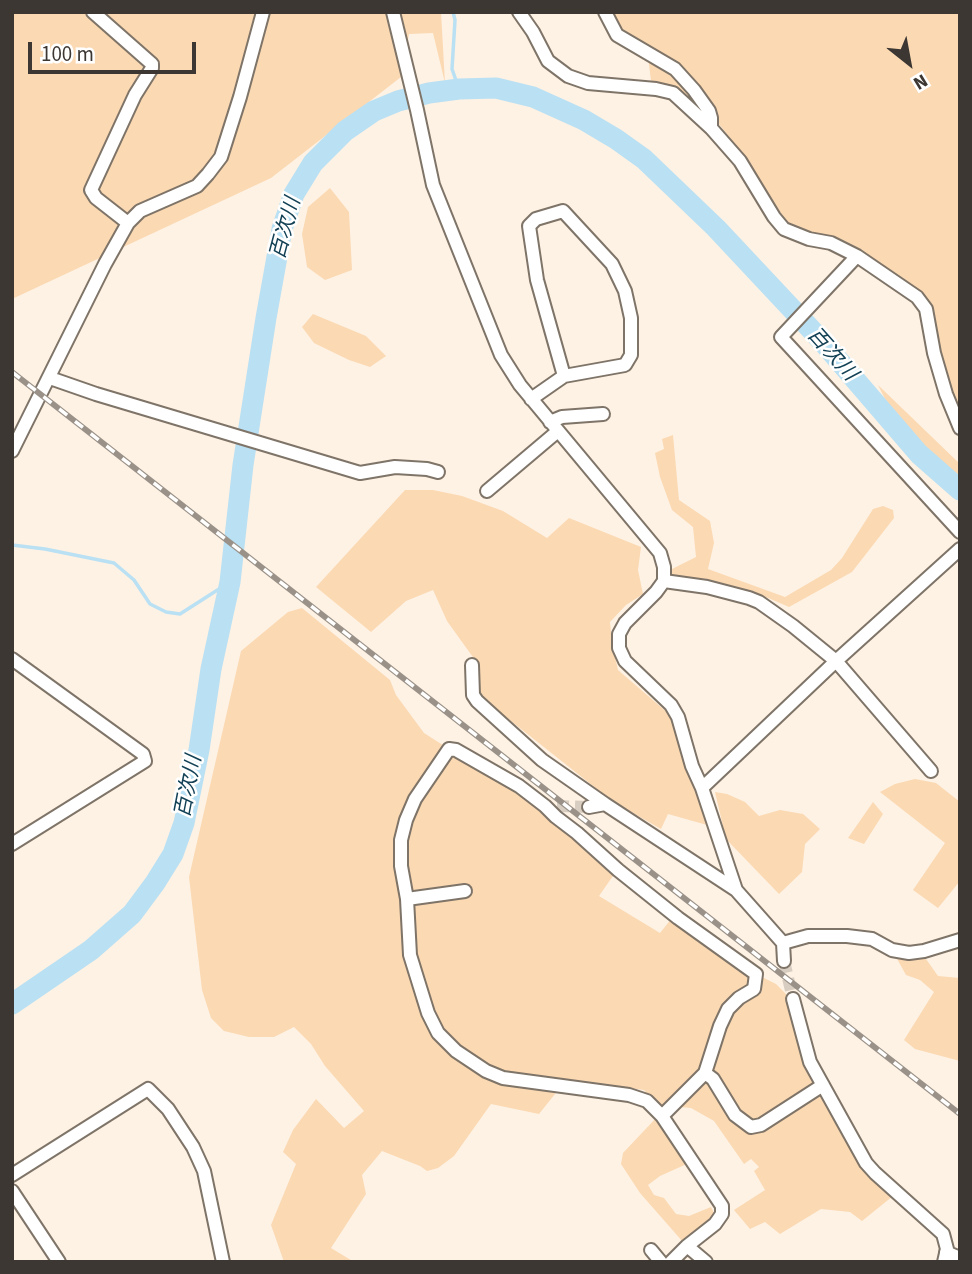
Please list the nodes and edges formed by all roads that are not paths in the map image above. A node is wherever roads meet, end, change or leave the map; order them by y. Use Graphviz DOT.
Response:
graph roads {
  1 [pos="93,12"];
  2 [pos="263,12"];
  3 [pos="393,12"];
  4 [pos="519,12"];
  5 [pos="605,12"];
  6 [pos="711,128"];
  7 [pos="128,223"];
  8 [pos="858,256"];
  9 [pos="564,376"];
  10 [pos="50,378"];
  11 [pos="531,400"];
  12 [pos="603,414"];
  13 [pos="554,426"];
  14 [pos="960,428"];
  15 [pos="12,451"];
  16 [pos="438,472"];
  17 [pos="487,491"];
  18 [pos="960,532"];
  19 [pos="960,549"];
  20 [pos="664,581"];
  21 [pos="12,659"];
  22 [pos="836,661"];
  23 [pos="472,665"];
  24 [pos="931,771"];
  25 [pos="702,788"];
  26 [pos="606,804"];
  27 [pos="589,807"];
  28 [pos="12,844"];
  29 [pos="736,890"];
  30 [pos="465,891"];
  31 [pos="407,899"];
  32 [pos="960,940"];
  33 [pos="783,943"];
  34 [pos="784,961"];
  35 [pos="793,999"];
  36 [pos="705,1073"];
  37 [pos="823,1085"];
  38 [pos="662,1116"];
  39 [pos="12,1175"];
  40 [pos="12,1191"];
  41 [pos="687,1246"];
  42 [pos="651,1250"];
  43 [pos="945,1257"];
  44 [pos="960,1258"];
  45 [pos="59,1262"];
  46 [pos="223,1262"];
  47 [pos="662,1262"];
  48 [pos="671,1262"];
  49 [pos="706,1262"];
  1 -- 7 [label="street"];
  2 -- 7 [label="street"];
  3 -- 11 [label="street"];
  4 -- 6 [label="street"];
  5 -- 6 [label="street"];
  6 -- 8 [label="street"];
  7 -- 10 [label="street"];
  8 -- 14 [label="street"];
  8 -- 18 [label="street"];
  9 -- 9 [label="street"];
  9 -- 11 [label="street"];
  10 -- 15 [label="street"];
  10 -- 16 [label="street"];
  11 -- 13 [label="street"];
  12 -- 13 [label="street"];
  13 -- 17 [label="street"];
  13 -- 20 [label="street"];
  19 -- 22 [label="street"];
  20 -- 22 [label="street"];
  20 -- 25 [label="street"];
  21 -- 28 [label="street"];
  22 -- 24 [label="street"];
  22 -- 25 [label="street"];
  23 -- 26 [label="street"];
  25 -- 29 [label="street"];
  26 -- 27 [label="street"];
  26 -- 29 [label="street"];
  29 -- 33 [label="street"];
  30 -- 31 [label="street"];
  31 -- 36 [label="street"];
  31 -- 38 [label="street"];
  32 -- 33 [label="street"];
  33 -- 34 [label="street"];
  35 -- 37 [label="street"];
  36 -- 37 [label="street"];
  36 -- 38 [label="street"];
  37 -- 43 [label="street"];
  38 -- 41 [label="street"];
  39 -- 46 [label="street"];
  40 -- 45 [label="street"];
  41 -- 48 [label="street"];
  41 -- 49 [label="street"];
  42 -- 47 [label="street"];
  43 -- 44 [label="street"];
}
